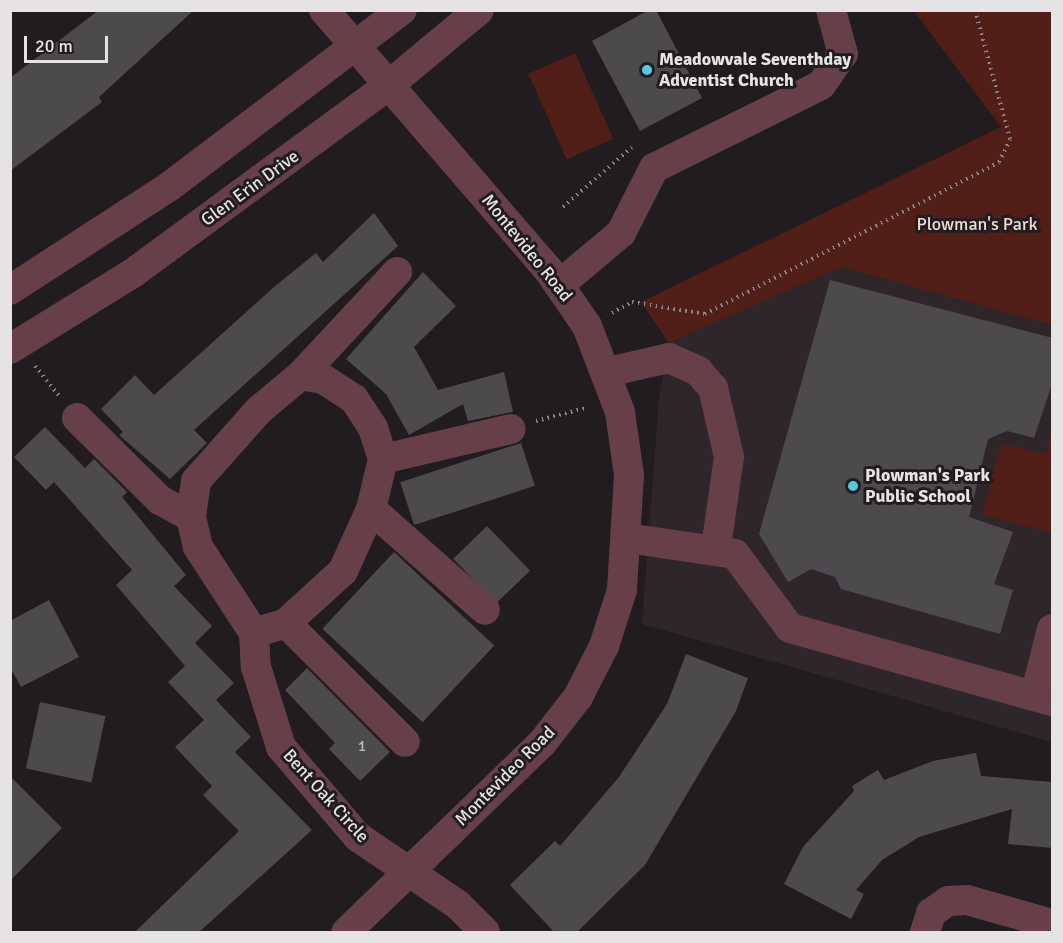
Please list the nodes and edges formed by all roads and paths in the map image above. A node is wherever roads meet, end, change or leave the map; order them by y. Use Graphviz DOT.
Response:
graph roads {
  1 [pos="324,10"];
  2 [pos="402,10"];
  3 [pos="479,10"];
  4 [pos="831,10"];
  5 [pos="975,10"];
  6 [pos="357,48"];
  7 [pos="389,85"];
  8 [pos="639,141"];
  9 [pos="563,207"];
  10 [pos="397,272"];
  11 [pos="559,285"];
  12 [pos="10,290"];
  13 [pos="587,326"];
  14 [pos="14,347"];
  15 [pos="608,372"];
  16 [pos="301,375"];
  17 [pos="620,412"];
  18 [pos="77,418"];
  19 [pos="511,429"];
  20 [pos="383,459"];
  21 [pos="371,509"];
  22 [pos="191,516"];
  23 [pos="627,538"];
  24 [pos="716,547"];
  25 [pos="485,610"];
  26 [pos="286,623"];
  27 [pos="1053,629"];
  28 [pos="254,633"];
  29 [pos="1044,698"];
  30 [pos="405,742"];
  31 [pos="408,872"];
  32 [pos="1053,924"];
  33 [pos="346,933"];
  34 [pos="485,933"];
  35 [pos="926,933"];
  1 -- 6 [label="street, Montevideo Road"];
  2 -- 6 [label="street"];
  3 -- 7 [label="street, Glen Erin Drive"];
  4 -- 11 [label="street"];
  5 -- 13 [label="path"];
  6 -- 7 [label="street, Montevideo Road"];
  6 -- 12 [label="street"];
  7 -- 11 [label="street, Montevideo Road"];
  7 -- 14 [label="street, Glen Erin Drive"];
  8 -- 9 [label="path"];
  10 -- 16 [label="street, Bent Oak Circle"];
  11 -- 13 [label="street, Montevideo Road"];
  13 -- 15 [label="street, Montevideo Road"];
  14 -- 18 [label="path"];
  15 -- 17 [label="street, Montevideo Road"];
  15 -- 24 [label="street"];
  16 -- 20 [label="street"];
  16 -- 22 [label="street, Bent Oak Circle"];
  17 -- 19 [label="path"];
  17 -- 23 [label="street, Montevideo Road"];
  18 -- 22 [label="street"];
  19 -- 20 [label="street"];
  20 -- 21 [label="street"];
  21 -- 25 [label="street"];
  21 -- 26 [label="street"];
  22 -- 28 [label="street, Bent Oak Circle"];
  23 -- 24 [label="street"];
  23 -- 31 [label="street, Montevideo Road"];
  24 -- 29 [label="street"];
  26 -- 28 [label="street"];
  26 -- 30 [label="street"];
  27 -- 29 [label="street"];
  28 -- 31 [label="street, Bent Oak Circle"];
  31 -- 33 [label="street, Montevideo Road"];
  31 -- 34 [label="street, Bent Oak Circle"];
  32 -- 35 [label="street"];
}
